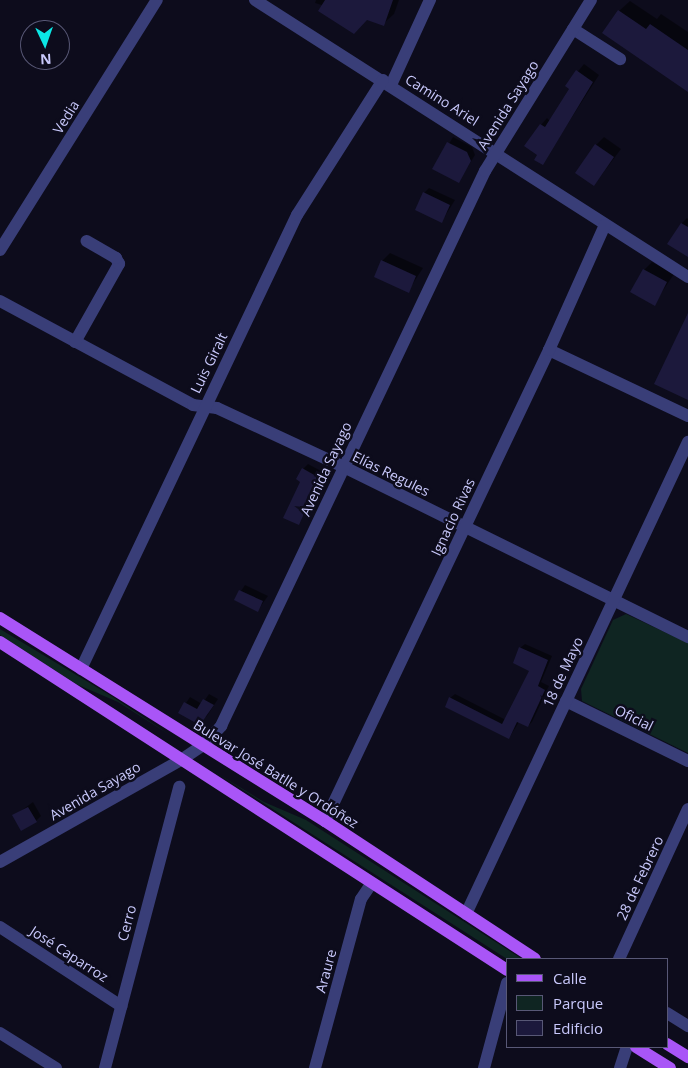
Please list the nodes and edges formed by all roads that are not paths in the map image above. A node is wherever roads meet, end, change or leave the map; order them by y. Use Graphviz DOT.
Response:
graph roads {
  1 [pos="157,0"];
  2 [pos="255,0"];
  3 [pos="430,0"];
  4 [pos="591,0"];
  5 [pos="573,29"];
  6 [pos="620,59"];
  7 [pos="387,82"];
  8 [pos="495,152"];
  9 [pos="605,225"];
  10 [pos="87,241"];
  11 [pos="0,250"];
  12 [pos="688,277"];
  13 [pos="0,301"];
  14 [pos="76,342"];
  15 [pos="549,350"];
  16 [pos="205,406"];
  17 [pos="688,416"];
  18 [pos="688,442"];
  19 [pos="344,467"];
  20 [pos="465,527"];
  21 [pos="613,600"];
  22 [pos="0,618"];
  23 [pos="688,637"];
  24 [pos="0,642"];
  25 [pos="81,669"];
  26 [pos="566,701"];
  27 [pos="202,746"];
  28 [pos="181,760"];
  29 [pos="688,761"];
  30 [pos="179,787"];
  31 [pos="688,809"];
  32 [pos="325,821"];
  33 [pos="0,862"];
  34 [pos="372,884"];
  35 [pos="466,914"];
  36 [pos="0,927"];
  37 [pos="533,958"];
  38 [pos="619,958"];
  39 [pos="506,969"];
  40 [pos="506,987"];
  41 [pos="121,1006"];
  42 [pos="668,1013"];
  43 [pos="688,1026"];
  44 [pos="0,1033"];
  45 [pos="668,1045"];
  46 [pos="627,1048"];
  47 [pos="638,1048"];
  48 [pos="688,1057"];
  49 [pos="56,1068"];
  50 [pos="106,1068"];
  51 [pos="316,1068"];
  52 [pos="484,1068"];
  53 [pos="620,1068"];
  54 [pos="670,1068"];
  1 -- 11 [label="street, Vedia"];
  2 -- 7 [label="street, Camino Ariel"];
  3 -- 7 [label="street, Luis Giralt"];
  4 -- 5 [label="street, Avenida Sayago"];
  5 -- 6 [label="street"];
  5 -- 8 [label="street, Avenida Sayago"];
  7 -- 8 [label="street, Camino Ariel"];
  7 -- 16 [label="street, Luis Giralt"];
  8 -- 9 [label="street, Camino Ariel"];
  8 -- 19 [label="street, Avenida Sayago"];
  9 -- 12 [label="street, Camino Ariel"];
  9 -- 15 [label="street, Ignacio Rivas"];
  10 -- 14 [label="street"];
  13 -- 14 [label="street, Elías Regules"];
  14 -- 16 [label="street, Elías Regules"];
  15 -- 17 [label="street"];
  15 -- 20 [label="street, Ignacio Rivas"];
  16 -- 19 [label="street, Elías Regules"];
  16 -- 25 [label="street, Luis Giralt"];
  18 -- 21 [label="street, 18 de Mayo"];
  19 -- 20 [label="street, Elías Regules"];
  19 -- 27 [label="street, Avenida Sayago"];
  20 -- 21 [label="street, Elías Regules"];
  20 -- 32 [label="street, Ignacio Rivas"];
  21 -- 23 [label="street, Elías Regules"];
  21 -- 26 [label="street, 18 de Mayo"];
  22 -- 25 [label="main road, Bulevar José Batlle y Ordóñez"];
  24 -- 28 [label="main road"];
  25 -- 27 [label="main road, Bulevar José Batlle y Ordóñez"];
  26 -- 29 [label="street, Oficial"];
  26 -- 35 [label="street, 18 de Mayo"];
  27 -- 28 [label="street, Avenida Sayago"];
  27 -- 32 [label="main road, Bulevar José Batlle y Ordóñez"];
  28 -- 33 [label="street, Avenida Sayago"];
  28 -- 34 [label="main road"];
  30 -- 41 [label="street, Cerro"];
  31 -- 38 [label="street, 28 de Febrero"];
  32 -- 35 [label="main road, Bulevar José Batlle y Ordóñez"];
  34 -- 39 [label="main road"];
  34 -- 51 [label="street, Araure"];
  35 -- 37 [label="main road, Bulevar José Batlle y Ordóñez"];
  36 -- 41 [label="street, José Caparroz"];
  40 -- 52 [label="street"];
  41 -- 50 [label="street, Cerro"];
  42 -- 43 [label="street"];
  44 -- 49 [label="street"];
  45 -- 48 [label="main road"];
  46 -- 53 [label="street"];
  47 -- 54 [label="main road"];
}
